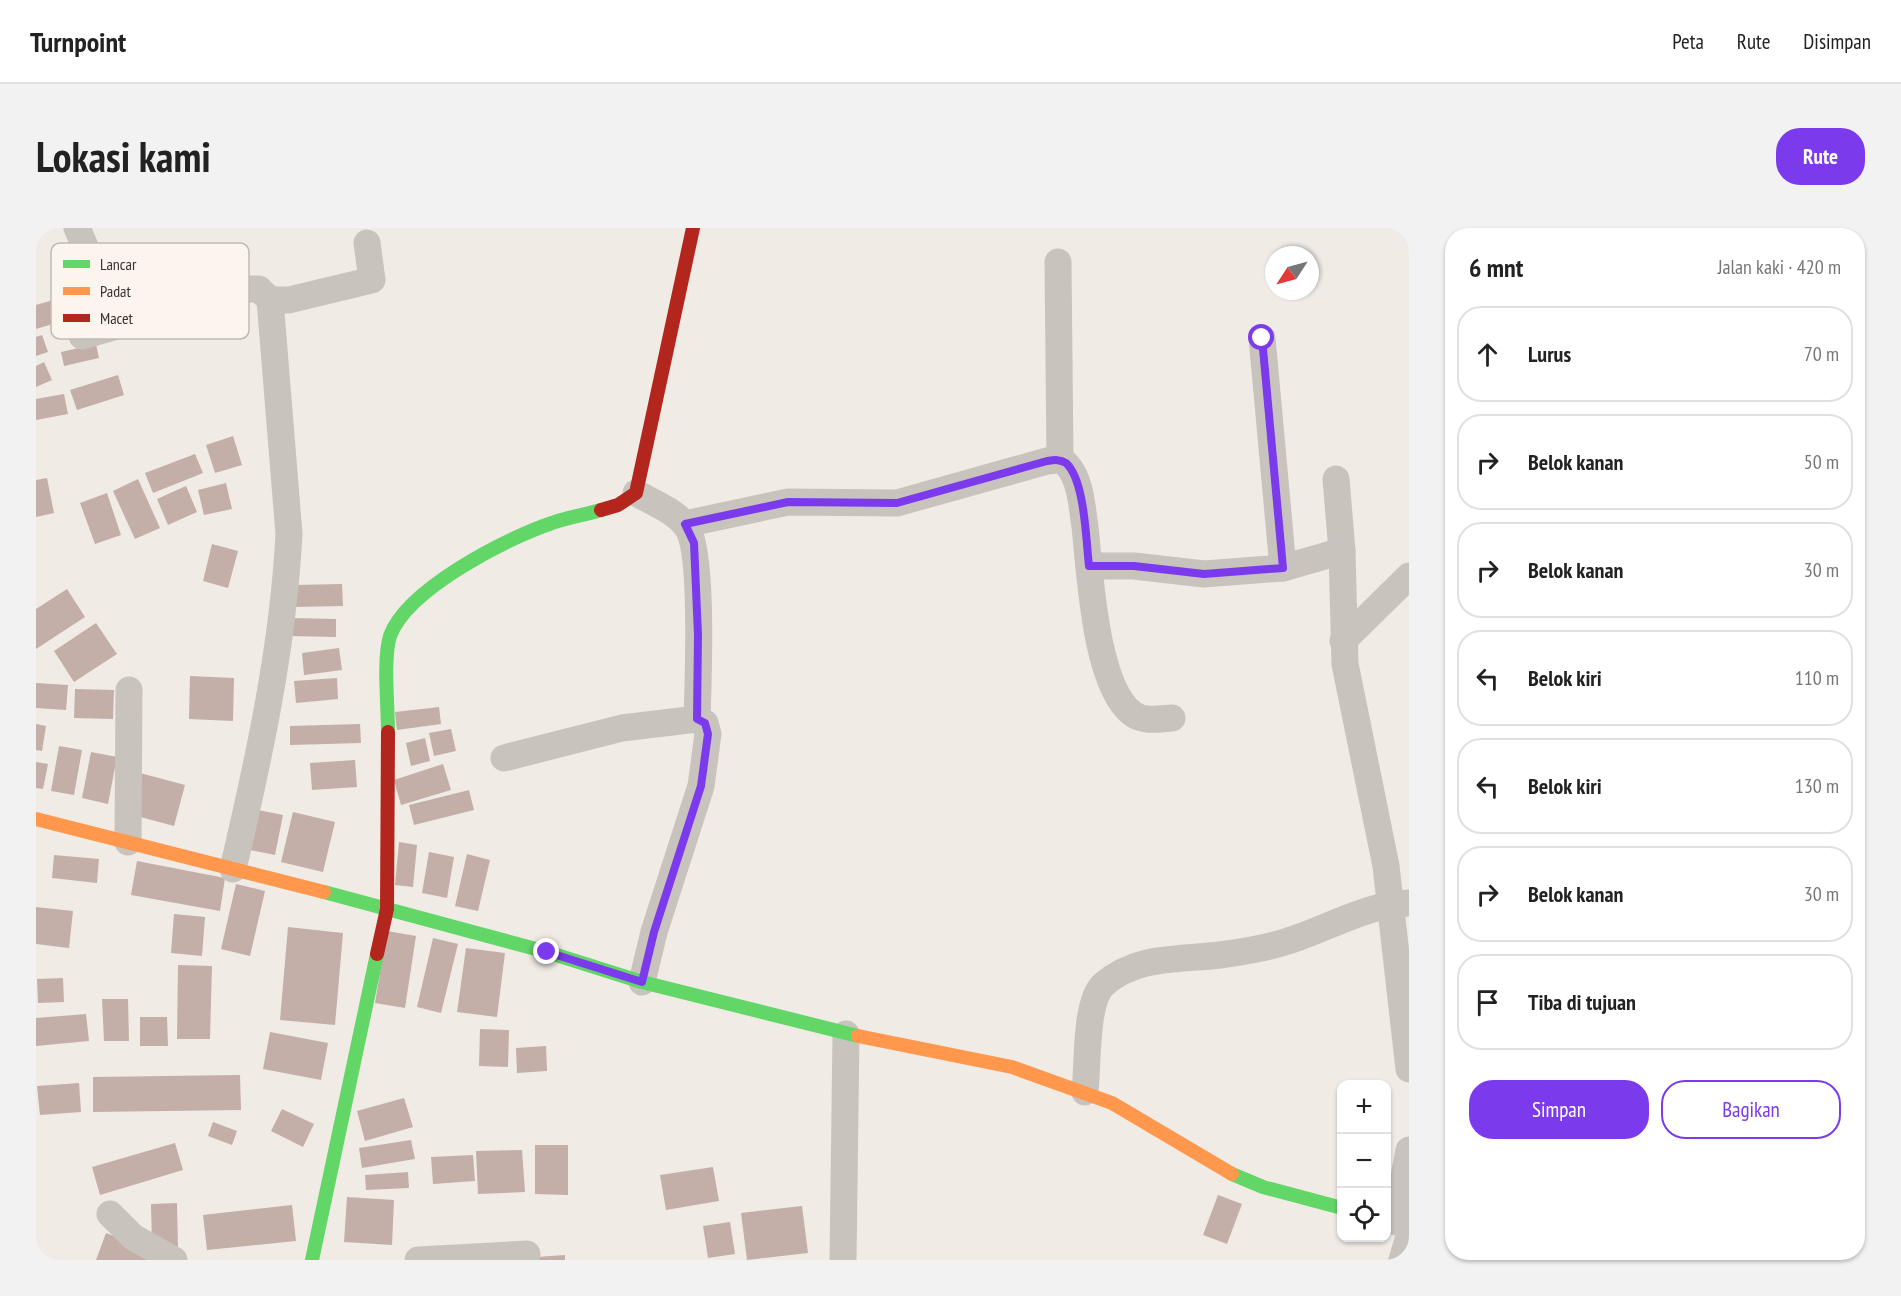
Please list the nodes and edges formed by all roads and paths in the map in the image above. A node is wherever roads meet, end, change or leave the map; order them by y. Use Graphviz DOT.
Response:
graph roads {
  1 [pos="77,228"];
  2 [pos="693,228"];
  3 [pos="83,243"];
  4 [pos="367,243"];
  5 [pos="1058,262"];
  6 [pos="249,289"];
  7 [pos="270,300"];
  8 [pos="1262,338"];
  9 [pos="1060,460"];
  10 [pos="1336,479"];
  11 [pos="636,493"];
  12 [pos="685,524"];
  13 [pos="1342,551"];
  14 [pos="1089,566"];
  15 [pos="1283,568"];
  16 [pos="1409,576"];
  17 [pos="1343,641"];
  18 [pos="129,690"];
  19 [pos="1172,718"];
  20 [pos="697,719"];
  21 [pos="504,758"];
  22 [pos="36,819"];
  23 [pos="128,842"];
  24 [pos="233,869"];
  25 [pos="1399,904"];
  26 [pos="387,909"];
  27 [pos="642,982"];
  28 [pos="846,1034"];
  29 [pos="1409,1069"];
  30 [pos="1085,1092"];
  31 [pos="1409,1150"];
  32 [pos="1337,1207"];
  33 [pos="110,1214"];
  34 [pos="1400,1226"];
  35 [pos="526,1254"];
  36 [pos="174,1260"];
  37 [pos="312,1260"];
  38 [pos="418,1260"];
  39 [pos="843,1260"];
  40 [pos="1402,1260"];
  1 -- 3 [label="street"];
  2 -- 11 [label="street"];
  4 -- 7 [label="street"];
  5 -- 9 [label="street"];
  6 -- 7 [label="street"];
  7 -- 24 [label="street"];
  8 -- 15 [label="street"];
  9 -- 12 [label="street"];
  9 -- 14 [label="street"];
  10 -- 13 [label="street"];
  11 -- 12 [label="street"];
  11 -- 26 [label="street"];
  12 -- 20 [label="street"];
  13 -- 15 [label="street"];
  13 -- 17 [label="street"];
  14 -- 15 [label="street"];
  14 -- 19 [label="street"];
  16 -- 17 [label="street"];
  17 -- 25 [label="street"];
  18 -- 23 [label="street"];
  20 -- 21 [label="street"];
  20 -- 27 [label="street"];
  22 -- 23 [label="street"];
  23 -- 24 [label="street"];
  24 -- 26 [label="street"];
  25 -- 29 [label="street"];
  25 -- 30 [label="street"];
  26 -- 27 [label="street"];
  26 -- 37 [label="street"];
  27 -- 28 [label="street"];
  28 -- 30 [label="street"];
  28 -- 39 [label="street"];
  30 -- 32 [label="street"];
  31 -- 34 [label="street"];
  33 -- 36 [label="street"];
  34 -- 40 [label="street"];
  35 -- 38 [label="street"];
}
